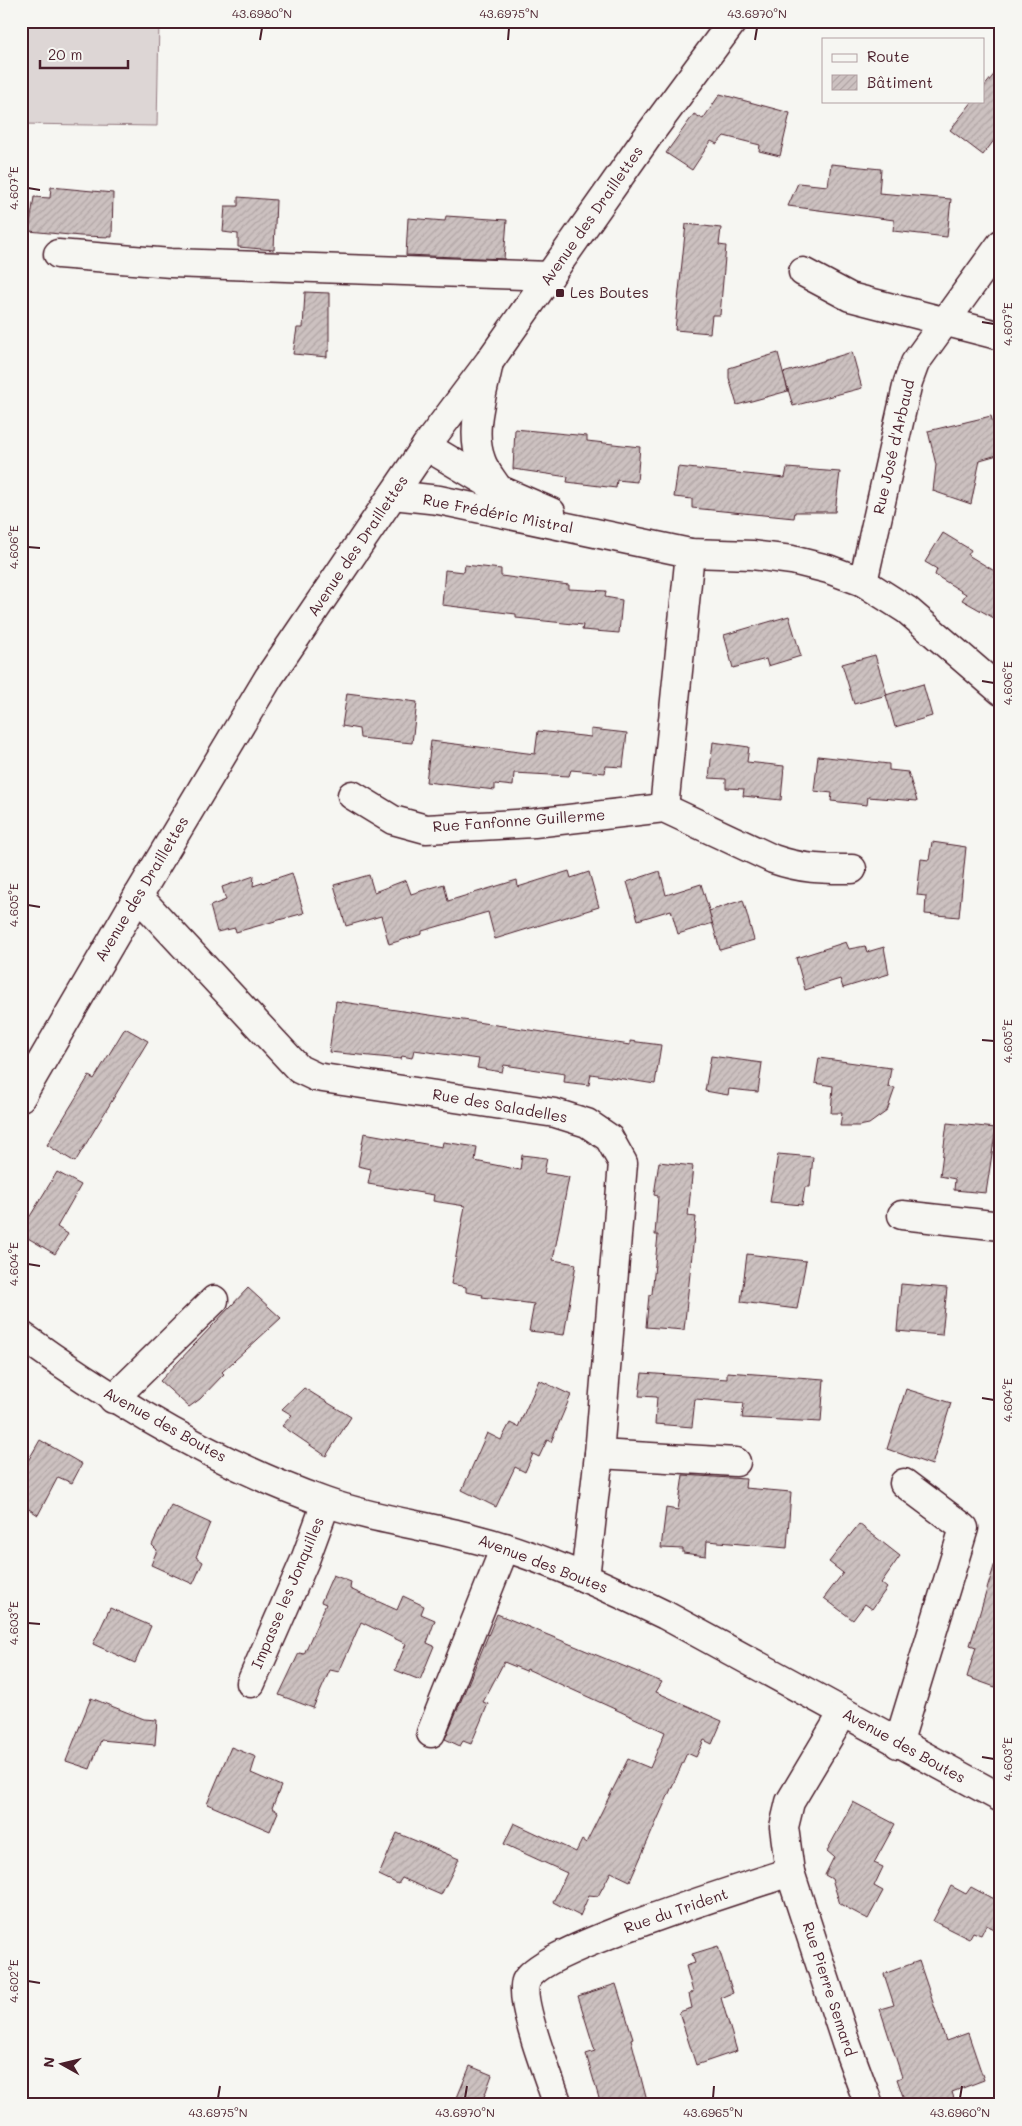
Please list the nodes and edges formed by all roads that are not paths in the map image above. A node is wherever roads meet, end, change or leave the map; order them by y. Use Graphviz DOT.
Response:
graph roads {
  1 [pos="733,21"];
  2 [pos="1001,244"];
  3 [pos="58,254"];
  4 [pos="803,272"];
  5 [pos="550,276"];
  6 [pos="947,321"];
  7 [pos="1001,336"];
  8 [pos="489,362"];
  9 [pos="426,446"];
  10 [pos="498,489"];
  11 [pos="393,495"];
  12 [pos="602,535"];
  13 [pos="690,553"];
  14 [pos="863,582"];
  15 [pos="1001,691"];
  16 [pos="352,795"];
  17 [pos="664,808"];
  18 [pos="852,869"];
  19 [pos="138,896"];
  20 [pos="21,1097"];
  21 [pos="902,1215"];
  22 [pos="1001,1226"];
  23 [pos="214,1300"];
  24 [pos="21,1335"];
  25 [pos="113,1399"];
  26 [pos="599,1454"];
  27 [pos="736,1462"];
  28 [pos="904,1482"];
  29 [pos="326,1502"];
  30 [pos="505,1548"];
  31 [pos="584,1578"];
  32 [pos="250,1683"];
  33 [pos="843,1713"];
  34 [pos="431,1732"];
  35 [pos="898,1744"];
  36 [pos="1001,1798"];
  37 [pos="790,1872"];
  38 [pos="558,2105"];
  39 [pos="869,2105"];
  1 -- 5 [label="street, Avenue des Draillettes"];
  2 -- 6 [label="street, Rue José d'Arbaud"];
  3 -- 5 [label="street"];
  4 -- 6 [label="street"];
  5 -- 8 [label="street, Avenue des Draillettes"];
  6 -- 7 [label="street"];
  6 -- 14 [label="street, Rue José d'Arbaud"];
  8 -- 9 [label="street, Avenue des Draillettes"];
  8 -- 10 [label="street, Rue Frédéric Mistral"];
  9 -- 10 [label="street, Rue Frédéric Mistral"];
  9 -- 11 [label="street, Avenue des Draillettes"];
  10 -- 12 [label="street, Rue Frédéric Mistral"];
  11 -- 12 [label="street, Rue Frédéric Mistral"];
  11 -- 19 [label="street, Avenue des Draillettes"];
  12 -- 13 [label="street, Rue Frédéric Mistral"];
  13 -- 14 [label="street, Rue Frédéric Mistral"];
  13 -- 17 [label="street"];
  14 -- 15 [label="street, Rue Frédéric Mistral"];
  16 -- 17 [label="street, Rue Fanfonne Guillerme"];
  17 -- 18 [label="street"];
  19 -- 20 [label="street, Avenue des Draillettes"];
  19 -- 26 [label="street, Rue des Saladelles"];
  21 -- 22 [label="street"];
  23 -- 25 [label="street"];
  24 -- 25 [label="street, Avenue des Boutes"];
  25 -- 29 [label="street, Avenue des Boutes"];
  26 -- 27 [label="street"];
  26 -- 31 [label="street, Rue des Saladelles"];
  28 -- 35 [label="street"];
  29 -- 30 [label="street, Avenue des Boutes"];
  29 -- 32 [label="street, Impasse les Jonquilles"];
  30 -- 31 [label="street, Avenue des Boutes"];
  30 -- 34 [label="street"];
  31 -- 33 [label="street, Avenue des Boutes"];
  33 -- 35 [label="street, Avenue des Boutes"];
  33 -- 37 [label="street"];
  35 -- 36 [label="street, Avenue des Boutes"];
  37 -- 38 [label="street, Rue du Trident"];
  37 -- 39 [label="street, Rue Pierre Semard"];
}
